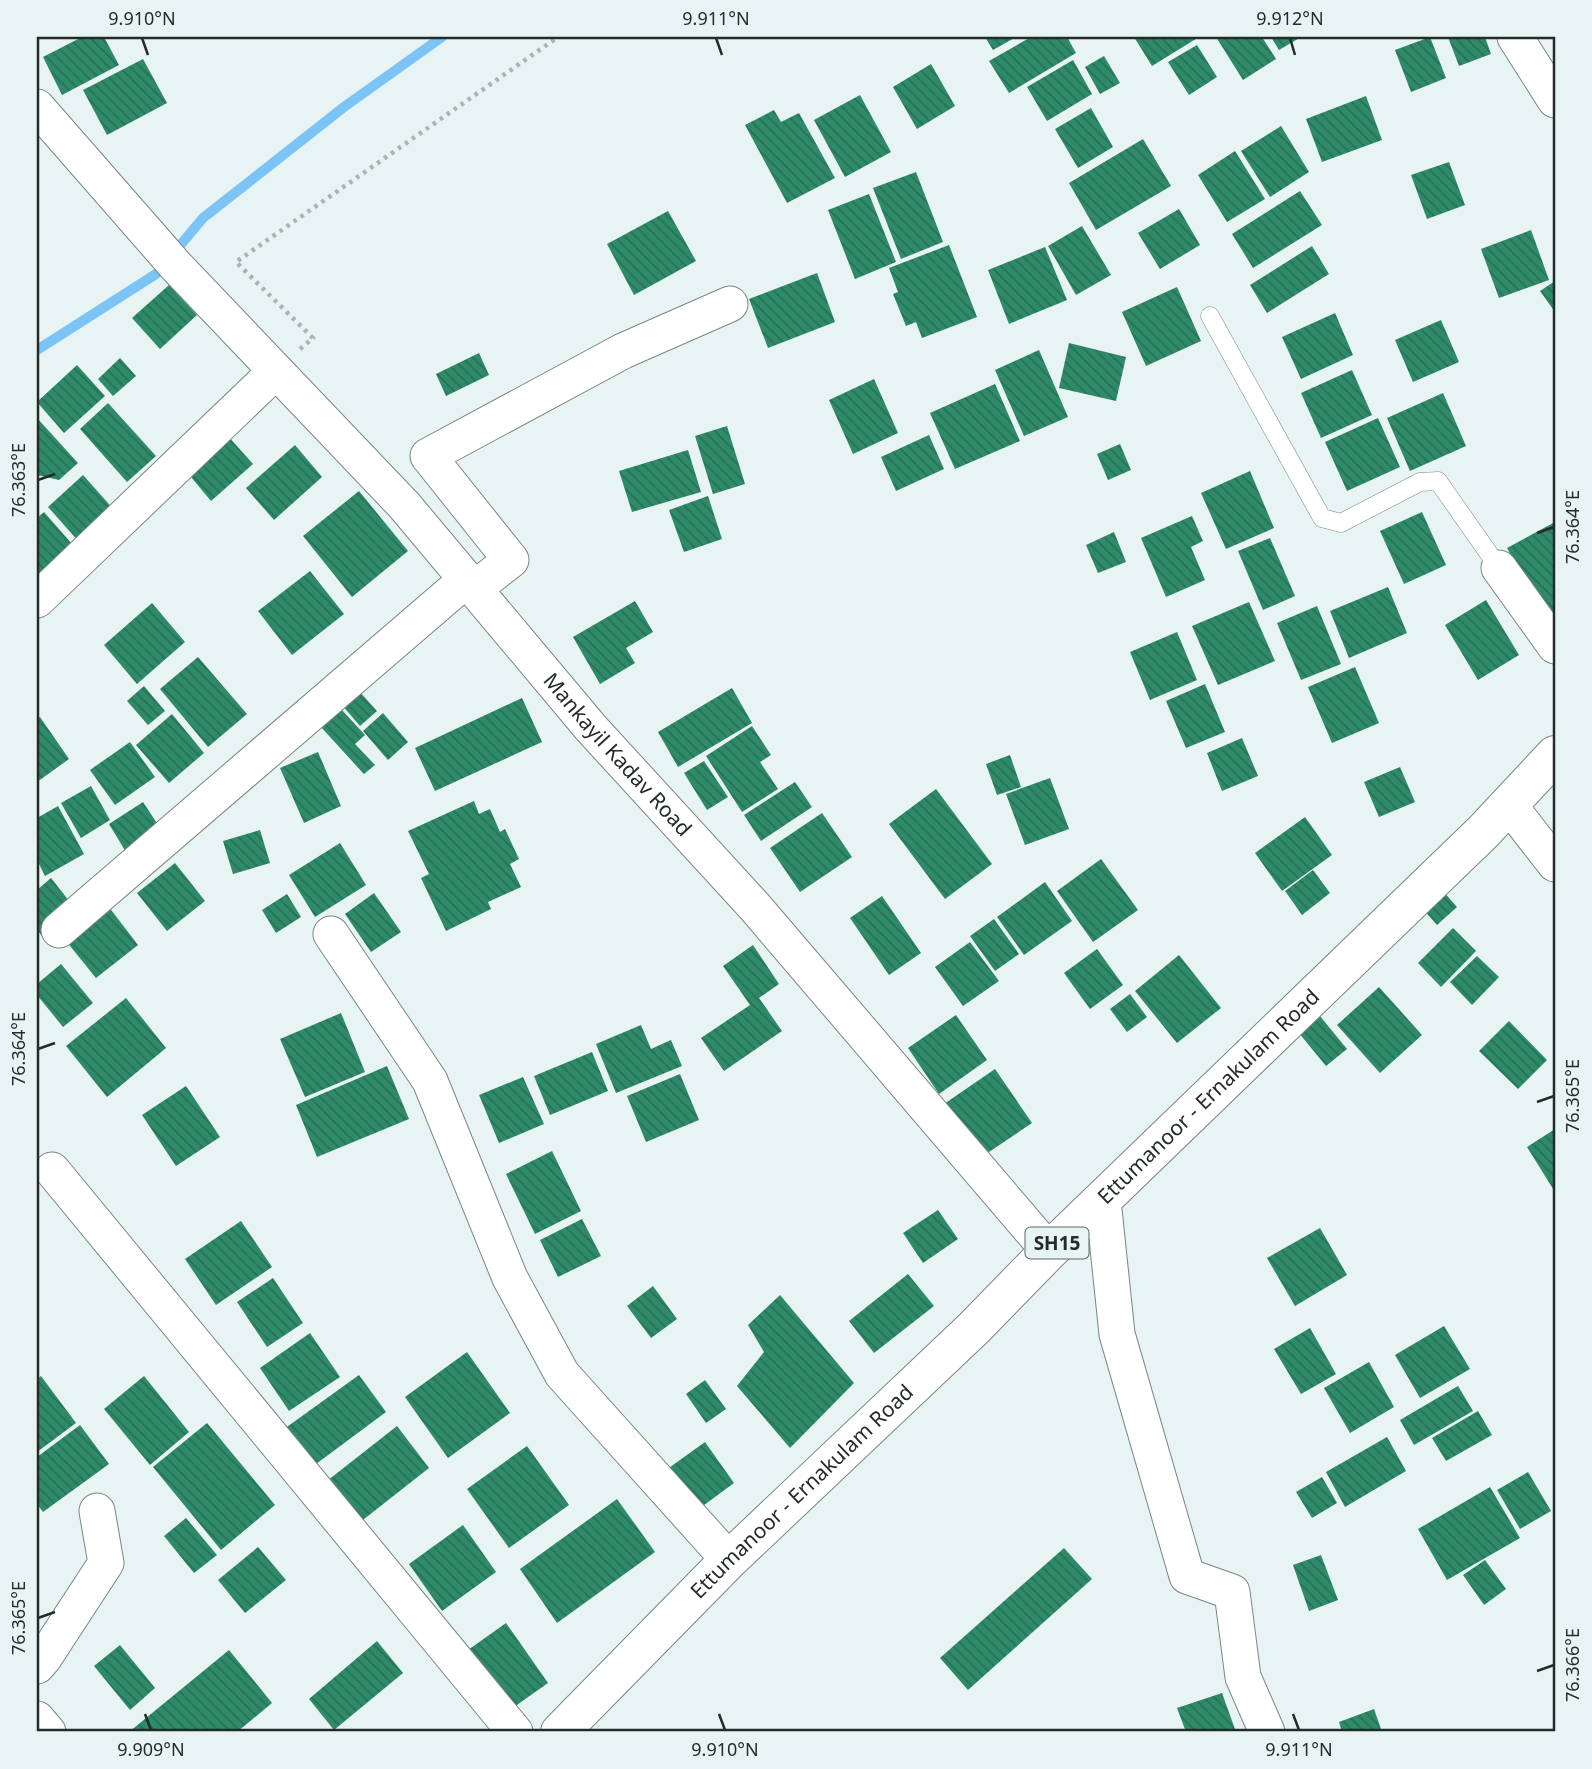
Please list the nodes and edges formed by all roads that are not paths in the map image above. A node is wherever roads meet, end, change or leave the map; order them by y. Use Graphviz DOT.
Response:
graph roads {
  1 [pos="1514,37"];
  2 [pos="1555,100"];
  3 [pos="37,107"];
  4 [pos="730,304"];
  5 [pos="1210,316"];
  6 [pos="276,371"];
  7 [pos="1499,569"];
  8 [pos="470,584"];
  9 [pos="37,600"];
  10 [pos="1555,646"];
  11 [pos="1555,755"];
  12 [pos="1509,805"];
  13 [pos="1555,864"];
  14 [pos="59,930"];
  15 [pos="331,934"];
  16 [pos="52,1170"];
  17 [pos="1103,1200"];
  18 [pos="1049,1251"];
  19 [pos="97,1511"];
  20 [pos="729,1560"];
  21 [pos="37,1666"];
  22 [pos="37,1719"];
  23 [pos="48,1732"];
  24 [pos="515,1732"];
  25 [pos="560,1732"];
  26 [pos="1267,1732"];
  1 -- 2 [label="street"];
  3 -- 6 [label="street, Mankayil Kadav Road"];
  4 -- 8 [label="street"];
  5 -- 7 [label="lane"];
  6 -- 8 [label="street, Mankayil Kadav Road"];
  6 -- 9 [label="street"];
  7 -- 10 [label="street"];
  8 -- 14 [label="street"];
  8 -- 18 [label="street, Mankayil Kadav Road"];
  11 -- 12 [label="main road, Ettumanoor - Ernakulam Road / SH15"];
  12 -- 13 [label="street"];
  12 -- 17 [label="main road, Ettumanoor - Ernakulam Road / SH15"];
  15 -- 20 [label="street"];
  16 -- 24 [label="street"];
  17 -- 18 [label="main road, Ettumanoor - Ernakulam Road / SH15"];
  17 -- 26 [label="street"];
  18 -- 20 [label="main road, Ettumanoor - Ernakulam Road / SH15"];
  19 -- 21 [label="street"];
  20 -- 25 [label="main road, Ettumanoor - Ernakulam Road / SH15"];
  22 -- 23 [label="street"];
}
